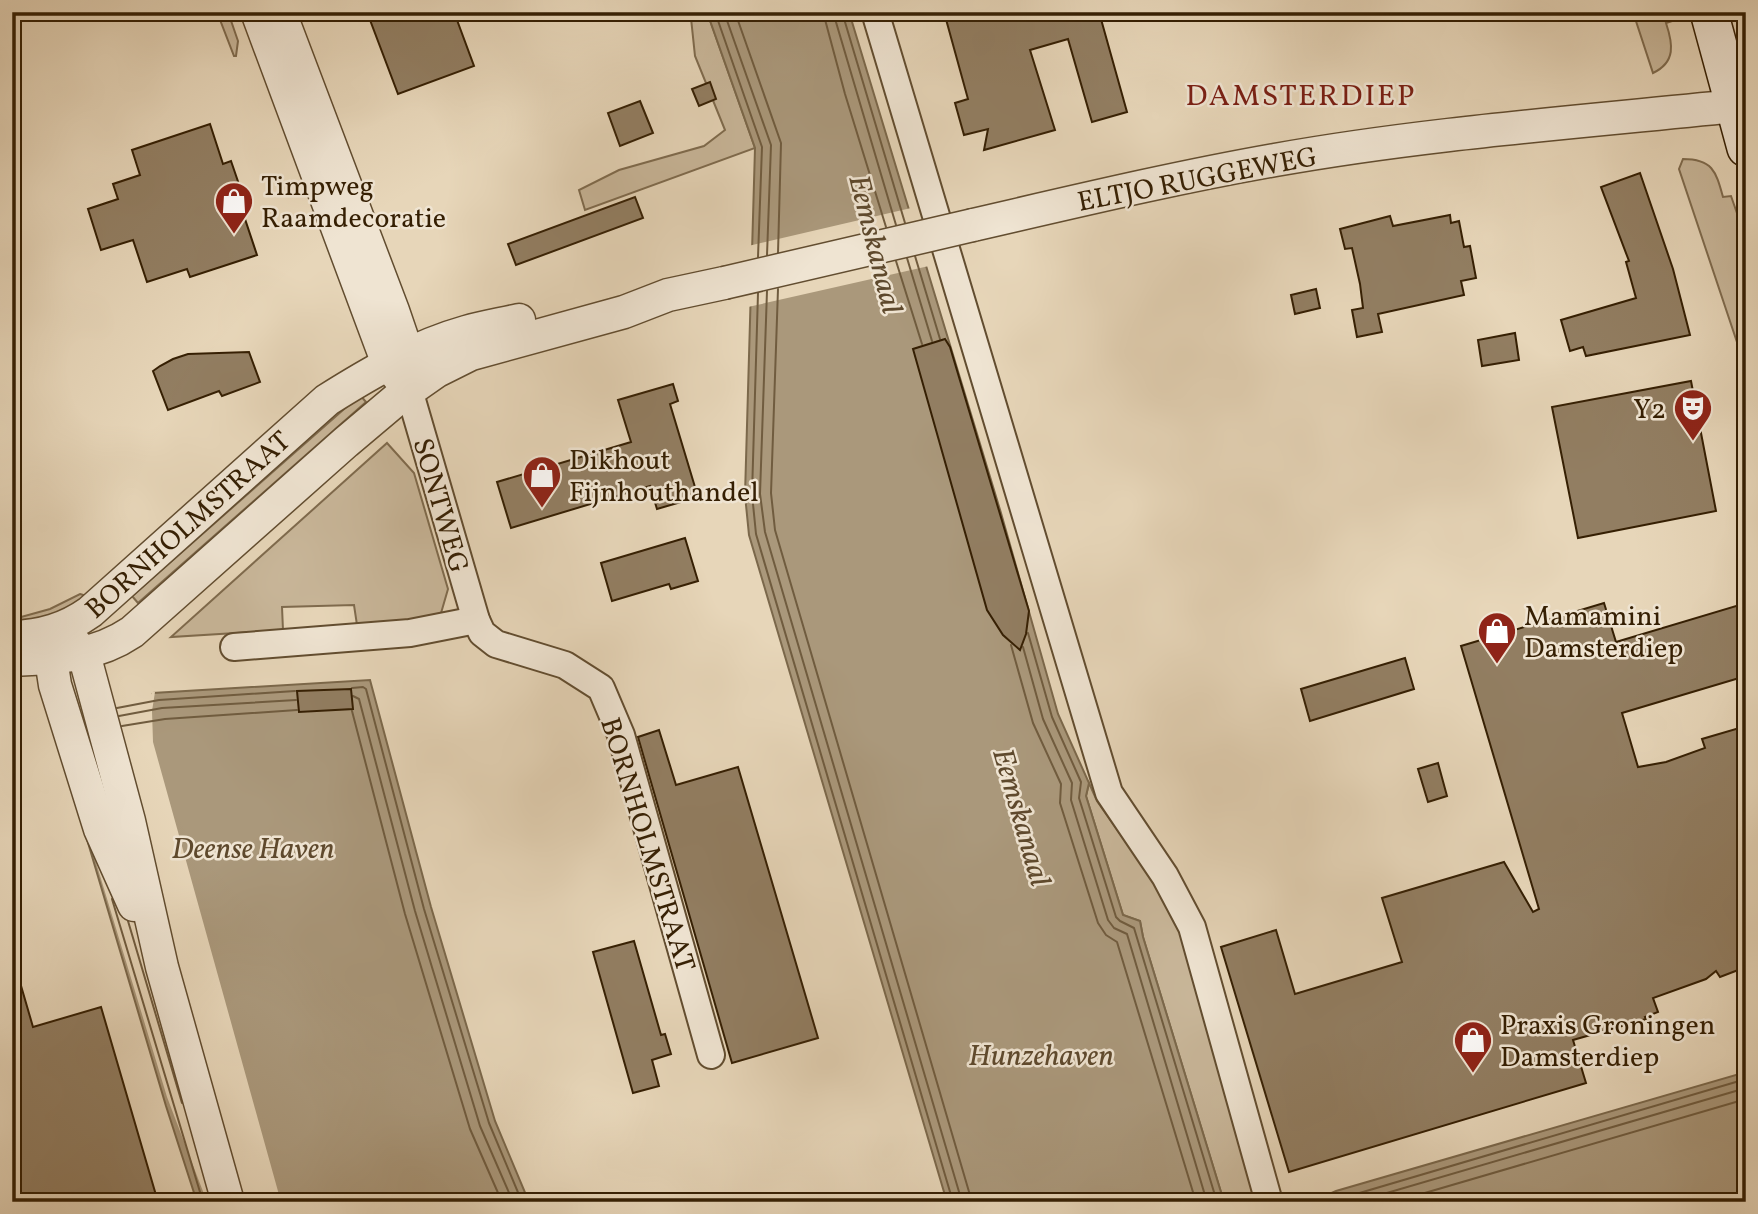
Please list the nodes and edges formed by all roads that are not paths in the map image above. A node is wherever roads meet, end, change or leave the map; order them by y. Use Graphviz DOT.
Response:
graph roads {
  1 [pos="257,12"];
  2 [pos="280,12"];
  3 [pos="875,12"];
  4 [pos="1709,12"];
  5 [pos="1740,105"];
  6 [pos="1746,148"];
  7 [pos="668,295"];
  8 [pos="398,360"];
  9 [pos="409,390"];
  10 [pos="476,620"];
  11 [pos="62,628"];
  12 [pos="12,637"];
  13 [pos="234,647"];
  14 [pos="84,654"];
  15 [pos="51,659"];
  16 [pos="12,660"];
  17 [pos="162,967"];
  18 [pos="711,1055"];
  19 [pos="228,1202"];
  20 [pos="1269,1202"];
  1 -- 8 [label="street, SONTWEG"];
  2 -- 8 [label="street, SONTWEG"];
  3 -- 20 [label="street"];
  4 -- 5 [label="main road"];
  5 -- 6 [label="main road"];
  5 -- 7 [label="street, ELTJO RUGGEWEG, bridge"];
  7 -- 8 [label="street, ELTJO RUGGEWEG"];
  7 -- 9 [label="street, ELTJO RUGGEWEG"];
  8 -- 9 [label="street, SONTWEG"];
  8 -- 11 [label="street, BORNHOLMSTRAAT"];
  9 -- 10 [label="street, SONTWEG"];
  9 -- 14 [label="street, BORNHOLMSTRAAT"];
  10 -- 13 [label="street"];
  10 -- 18 [label="street, BORNHOLMSTRAAT"];
  11 -- 12 [label="street, BORNHOLMSTRAAT"];
  11 -- 14 [label="street"];
  11 -- 15 [label="street"];
  14 -- 15 [label="street, BORNHOLMSTRAAT"];
  14 -- 17 [label="street"];
  15 -- 16 [label="street, BORNHOLMSTRAAT"];
  15 -- 17 [label="street"];
  17 -- 19 [label="street"];
}
